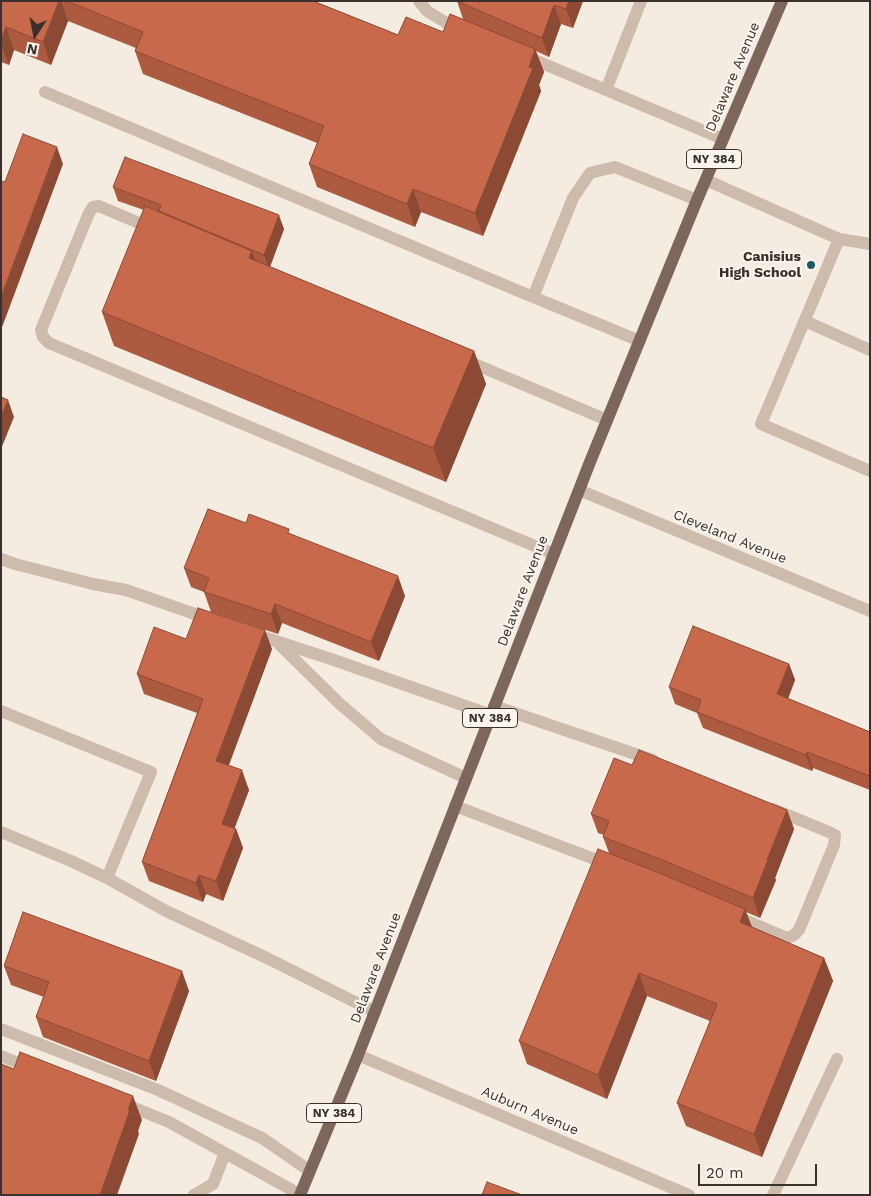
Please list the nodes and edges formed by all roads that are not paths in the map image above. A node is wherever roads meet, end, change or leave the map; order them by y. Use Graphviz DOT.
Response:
graph roads {
  1 [pos="419,1"];
  2 [pos="641,1"];
  3 [pos="782,1"];
  4 [pos="472,34"];
  5 [pos="516,52"];
  6 [pos="606,90"];
  7 [pos="45,92"];
  8 [pos="723,139"];
  9 [pos="706,180"];
  10 [pos="697,200"];
  11 [pos="162,233"];
  12 [pos="839,239"];
  13 [pos="870,244"];
  14 [pos="532,297"];
  15 [pos="805,321"];
  16 [pos="640,341"];
  17 [pos="870,350"];
  18 [pos="452,354"];
  19 [pos="608,420"];
  20 [pos="870,471"];
  21 [pos="579,490"];
  22 [pos="554,554"];
  23 [pos="1,559"];
  24 [pos="870,611"];
  25 [pos="221,624"];
  26 [pos="240,630"];
  27 [pos="277,642"];
  28 [pos="493,710"];
  29 [pos="1,711"];
  30 [pos="661,764"];
  31 [pos="466,778"];
  32 [pos="758,803"];
  33 [pos="455,806"];
  34 [pos="1,832"];
  35 [pos="623,870"];
  36 [pos="107,878"];
  37 [pos="720,910"];
  38 [pos="375,1012"];
  39 [pos="1,1029"];
  40 [pos="358,1054"];
  41 [pos="1,1056"];
  42 [pos="837,1059"];
  43 [pos="45,1073"];
  44 [pos="107,1097"];
  45 [pos="225,1153"];
  46 [pos="310,1171"];
  47 [pos="194,1195"];
  48 [pos="301,1195"];
  49 [pos="690,1195"];
  50 [pos="773,1195"];
  1 -- 4 [label="street"];
  2 -- 6 [label="street"];
  3 -- 8 [label="main road, Delaware Avenue / NY 384"];
  5 -- 6 [label="street"];
  6 -- 8 [label="street"];
  7 -- 14 [label="street"];
  8 -- 9 [label="main road, Delaware Avenue / NY 384"];
  9 -- 10 [label="main road, Delaware Avenue / NY 384"];
  9 -- 12 [label="street"];
  10 -- 14 [label="street"];
  10 -- 16 [label="main road, Delaware Avenue / NY 384"];
  11 -- 22 [label="street"];
  12 -- 13 [label="street"];
  12 -- 15 [label="street"];
  14 -- 16 [label="street"];
  15 -- 17 [label="street"];
  15 -- 20 [label="street"];
  16 -- 19 [label="main road, Delaware Avenue / NY 384"];
  18 -- 19 [label="street"];
  19 -- 21 [label="main road, Delaware Avenue / NY 384"];
  21 -- 22 [label="main road, Delaware Avenue / NY 384"];
  21 -- 24 [label="street, Cleveland Avenue"];
  22 -- 28 [label="main road, Delaware Avenue / NY 384"];
  23 -- 25 [label="street"];
  26 -- 27 [label="street"];
  27 -- 28 [label="street"];
  27 -- 31 [label="street"];
  28 -- 30 [label="street"];
  28 -- 31 [label="main road, Delaware Avenue / NY 384"];
  29 -- 36 [label="street"];
  31 -- 33 [label="main road, Delaware Avenue / NY 384"];
  32 -- 37 [label="street"];
  33 -- 35 [label="street"];
  33 -- 38 [label="main road, Delaware Avenue / NY 384"];
  34 -- 36 [label="street"];
  36 -- 38 [label="street"];
  38 -- 40 [label="main road, Delaware Avenue / NY 384"];
  39 -- 46 [label="street"];
  40 -- 46 [label="main road, Delaware Avenue / NY 384"];
  40 -- 49 [label="street, Auburn Avenue"];
  41 -- 43 [label="street"];
  42 -- 50 [label="street"];
  44 -- 45 [label="street"];
  45 -- 47 [label="street"];
  45 -- 48 [label="street"];
  46 -- 48 [label="main road, Delaware Avenue / NY 384"];
}
